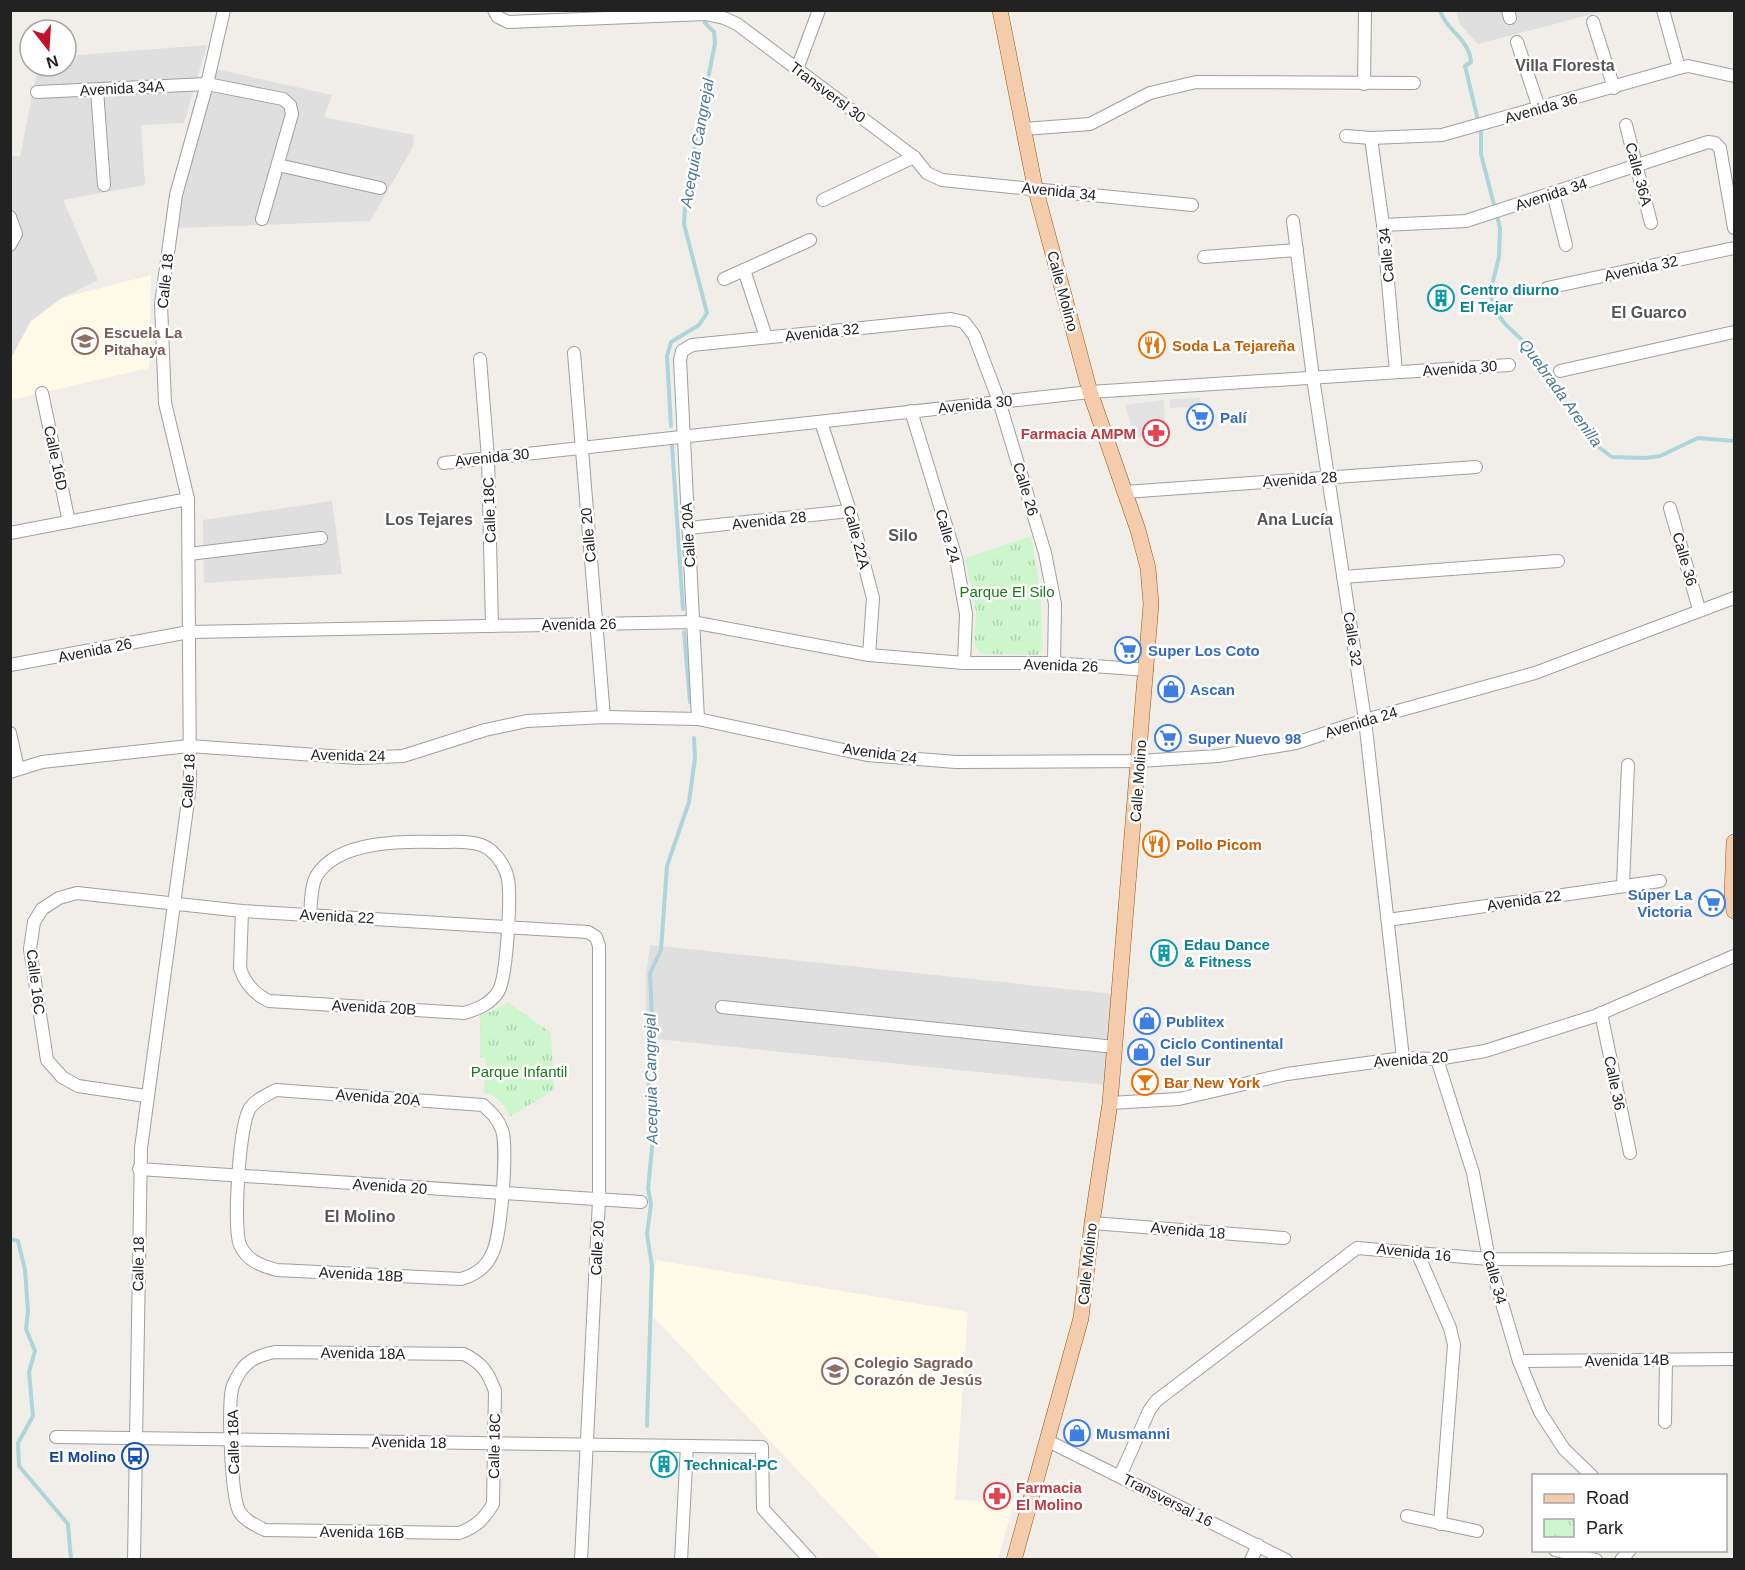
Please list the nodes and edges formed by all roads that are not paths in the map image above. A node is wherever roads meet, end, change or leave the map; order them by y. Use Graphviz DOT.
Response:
graph roads {
  1 [pos="224,10"];
  2 [pos="819,10"];
  3 [pos="1000,10"];
  4 [pos="1365,10"];
  5 [pos="1663,10"];
  6 [pos="496,14"];
  7 [pos="1593,22"];
  8 [pos="1518,42"];
  9 [pos="1679,68"];
  10 [pos="797,69"];
  11 [pos="1734,76"];
  12 [pos="1414,83"];
  13 [pos="207,84"];
  14 [pos="1364,84"];
  15 [pos="1614,88"];
  16 [pos="98,90"];
  17 [pos="37,92"];
  18 [pos="1539,108"];
  19 [pos="1626,125"];
  20 [pos="1024,129"];
  21 [pos="1346,136"];
  22 [pos="1371,138"];
  23 [pos="914,157"];
  24 [pos="278,165"];
  25 [pos="1637,166"];
  26 [pos="927,173"];
  27 [pos="104,184"];
  28 [pos="1035,187"];
  29 [pos="381,188"];
  30 [pos="1553,193"];
  31 [pos="823,200"];
  32 [pos="1192,206"];
  33 [pos="10,217"];
  34 [pos="262,219"];
  35 [pos="1293,221"];
  36 [pos="1651,223"];
  37 [pos="1383,225"];
  38 [pos="1734,228"];
  39 [pos="14,239"];
  40 [pos="810,240"];
  41 [pos="1566,246"];
  42 [pos="1734,248"];
  43 [pos="1297,250"];
  44 [pos="1204,256"];
  45 [pos="744,270"];
  46 [pos="724,279"];
  47 [pos="1547,288"];
  48 [pos="964,322"];
  49 [pos="1734,332"];
  50 [pos="766,338"];
  51 [pos="682,351"];
  52 [pos="574,353"];
  53 [pos="480,360"];
  54 [pos="1509,365"];
  55 [pos="1560,371"];
  56 [pos="1396,372"];
  57 [pos="1313,378"];
  58 [pos="42,393"];
  59 [pos="1090,393"];
  60 [pos="999,401"];
  61 [pos="911,411"];
  62 [pos="821,422"];
  63 [pos="682,435"];
  64 [pos="581,447"];
  65 [pos="488,458"];
  66 [pos="444,462"];
  67 [pos="1476,467"];
  68 [pos="1328,477"];
  69 [pos="1125,492"];
  70 [pos="188,499"];
  71 [pos="1670,508"];
  72 [pos="850,511"];
  73 [pos="69,522"];
  74 [pos="688,528"];
  75 [pos="10,533"];
  76 [pos="321,538"];
  77 [pos="189,554"];
  78 [pos="1557,561"];
  79 [pos="1343,577"];
  80 [pos="1734,598"];
  81 [pos="1699,609"];
  82 [pos="692,622"];
  83 [pos="596,624"];
  84 [pos="492,626"];
  85 [pos="189,632"];
  86 [pos="869,655"];
  87 [pos="964,663"];
  88 [pos="1054,663"];
  89 [pos="10,665"];
  90 [pos="1147,669"];
  91 [pos="604,717"];
  92 [pos="698,719"];
  93 [pos="1365,720"];
  94 [pos="10,734"];
  95 [pos="189,746"];
  96 [pos="1139,761"];
  97 [pos="1628,765"];
  98 [pos="14,771"];
  99 [pos="1734,842"];
  100 [pos="1660,881"];
  101 [pos="1623,885"];
  102 [pos="77,893"];
  103 [pos="174,905"];
  104 [pos="242,911"];
  105 [pos="1734,912"];
  106 [pos="310,915"];
  107 [pos="1388,920"];
  108 [pos="507,926"];
  109 [pos="596,937"];
  110 [pos="1734,956"];
  111 [pos="722,1007"];
  112 [pos="1601,1013"];
  113 [pos="1115,1047"];
  114 [pos="1403,1058"];
  115 [pos="1437,1059"];
  116 [pos="146,1096"];
  117 [pos="1110,1103"];
  118 [pos="1630,1153"];
  119 [pos="139,1169"];
  120 [pos="238,1174"];
  121 [pos="503,1194"];
  122 [pos="599,1200"];
  123 [pos="641,1202"];
  124 [pos="1092,1223"];
  125 [pos="1284,1238"];
  126 [pos="1418,1252"];
  127 [pos="1734,1257"];
  128 [pos="1489,1259"];
  129 [pos="1666,1359"];
  130 [pos="1734,1359"];
  131 [pos="478,1361"];
  132 [pos="1519,1361"];
  133 [pos="249,1362"];
  134 [pos="1665,1422"];
  135 [pos="56,1437"];
  136 [pos="135,1438"];
  137 [pos="231,1441"];
  138 [pos="1048,1441"];
  139 [pos="495,1443"];
  140 [pos="588,1444"];
  141 [pos="687,1446"];
  142 [pos="1590,1474"];
  143 [pos="1120,1476"];
  144 [pos="1407,1516"];
  145 [pos="250,1523"];
  146 [pos="1440,1524"];
  147 [pos="474,1527"];
  148 [pos="1476,1531"];
  149 [pos="1258,1545"];
  150 [pos="1560,1552"];
  151 [pos="134,1560"];
  152 [pos="580,1560"];
  153 [pos="681,1560"];
  154 [pos="810,1560"];
  155 [pos="1014,1560"];
  156 [pos="1251,1560"];
  157 [pos="1286,1560"];
  158 [pos="1596,1560"];
  1 -- 13 [label="street, Calle 18"];
  2 -- 10 [label="street"];
  3 -- 20 [label="main road, Calle Molino"];
  4 -- 14 [label="street"];
  5 -- 9 [label="street"];
  6 -- 10 [label="street, Transversl 30"];
  7 -- 15 [label="street"];
  8 -- 18 [label="street"];
  9 -- 11 [label="street, Avenida 36"];
  9 -- 15 [label="street, Avenida 36"];
  10 -- 23 [label="street, Transversl 30"];
  12 -- 14 [label="street"];
  13 -- 16 [label="street, Avenida 34A"];
  13 -- 24 [label="street, Avenida 34A"];
  13 -- 70 [label="street, Calle 18"];
  14 -- 20 [label="street"];
  15 -- 18 [label="street, Avenida 36"];
  16 -- 17 [label="street, Avenida 34A"];
  16 -- 27 [label="street"];
  18 -- 22 [label="street, Avenida 36"];
  19 -- 25 [label="street, Calle 36A"];
  20 -- 28 [label="main road, Calle Molino"];
  21 -- 22 [label="street, Avenida 36"];
  22 -- 37 [label="street, Calle 34"];
  23 -- 26 [label="street, Transversl 30"];
  23 -- 31 [label="street"];
  24 -- 29 [label="street"];
  24 -- 34 [label="street"];
  25 -- 30 [label="street, Avenida 34"];
  25 -- 36 [label="street, Calle 36A"];
  25 -- 38 [label="street, Avenida 34"];
  26 -- 28 [label="street, Avenida 34"];
  28 -- 32 [label="street, Avenida 34"];
  28 -- 59 [label="main road, Calle Molino"];
  30 -- 37 [label="street, Avenida 34"];
  30 -- 41 [label="street"];
  33 -- 39 [label="street"];
  35 -- 43 [label="street, Calle 32"];
  37 -- 56 [label="street, Calle 34"];
  40 -- 45 [label="street"];
  42 -- 47 [label="street, Avenida 32"];
  43 -- 44 [label="street"];
  43 -- 57 [label="street, Calle 32"];
  45 -- 46 [label="street"];
  45 -- 50 [label="street"];
  48 -- 50 [label="street, Avenida 32"];
  48 -- 60 [label="street, Calle 26"];
  49 -- 55 [label="street"];
  50 -- 51 [label="street, Avenida 32"];
  51 -- 63 [label="street, Calle 20A"];
  52 -- 64 [label="street, Calle 20"];
  53 -- 65 [label="street, Calle 18C"];
  54 -- 56 [label="street, Avenida 30"];
  56 -- 57 [label="street, Avenida 30"];
  57 -- 59 [label="street, Avenida 30"];
  57 -- 68 [label="street, Calle 32"];
  58 -- 73 [label="street, Calle 16D"];
  59 -- 60 [label="street, Avenida 30"];
  59 -- 69 [label="main road, Calle Molino"];
  60 -- 61 [label="street, Avenida 30"];
  60 -- 88 [label="street, Calle 26"];
  61 -- 62 [label="street, Avenida 30"];
  61 -- 87 [label="street, Calle 24"];
  62 -- 63 [label="street, Avenida 30"];
  62 -- 72 [label="street, Calle 22A"];
  63 -- 64 [label="street, Avenida 30"];
  63 -- 74 [label="street, Calle 20A"];
  64 -- 65 [label="street, Avenida 30"];
  64 -- 83 [label="street, Calle 20"];
  65 -- 66 [label="street, Avenida 30"];
  65 -- 84 [label="street, Calle 18C"];
  67 -- 68 [label="street, Avenida 28"];
  68 -- 69 [label="street, Avenida 28"];
  68 -- 79 [label="street, Calle 32"];
  69 -- 90 [label="main road, Calle Molino"];
  70 -- 73 [label="street"];
  70 -- 77 [label="street, Calle 18"];
  71 -- 81 [label="street, Calle 36"];
  72 -- 74 [label="street, Avenida 28"];
  72 -- 86 [label="street, Calle 22A"];
  73 -- 75 [label="street"];
  74 -- 82 [label="street, Calle 20A"];
  76 -- 77 [label="street"];
  77 -- 85 [label="street, Calle 18"];
  78 -- 79 [label="street"];
  79 -- 93 [label="street, Calle 32"];
  80 -- 81 [label="street, Avenida 24"];
  81 -- 93 [label="street, Avenida 24"];
  82 -- 83 [label="street, Avenida 26"];
  82 -- 86 [label="street, Avenida 26"];
  82 -- 92 [label="street, Calle 20A"];
  83 -- 84 [label="street, Avenida 26"];
  83 -- 91 [label="street, Calle 20"];
  84 -- 85 [label="street, Avenida 26"];
  85 -- 89 [label="street, Avenida 26"];
  85 -- 95 [label="street, Calle 18"];
  86 -- 87 [label="street, Avenida 26"];
  87 -- 88 [label="street, Avenida 26"];
  88 -- 90 [label="street, Avenida 26"];
  90 -- 96 [label="main road, Calle Molino"];
  91 -- 92 [label="street, Avenida 24"];
  91 -- 95 [label="street, Avenida 24"];
  92 -- 96 [label="street, Avenida 24"];
  93 -- 96 [label="street, Avenida 24"];
  93 -- 107 [label="street, Calle 32"];
  94 -- 98 [label="street"];
  95 -- 98 [label="street, Avenida 24"];
  95 -- 103 [label="street, Calle 18"];
  96 -- 113 [label="main road, Calle Molino"];
  97 -- 101 [label="street"];
  99 -- 105 [label="main road"];
  100 -- 101 [label="street, Avenida 22"];
  101 -- 107 [label="street, Avenida 22"];
  102 -- 103 [label="street, Avenida 22"];
  102 -- 116 [label="street, Calle 16C"];
  103 -- 104 [label="street, Avenida 22"];
  103 -- 116 [label="street, Calle 18"];
  104 -- 106 [label="street, Avenida 22"];
  104 -- 108 [label="street, Avenida 20B"];
  106 -- 108 [label="street, Avenida 22"];
  106 -- 108 [label="street"];
  107 -- 114 [label="street, Calle 32"];
  108 -- 109 [label="street, Avenida 22"];
  109 -- 122 [label="street, Calle 20"];
  110 -- 112 [label="street, Avenida 20"];
  111 -- 113 [label="street"];
  112 -- 115 [label="street, Avenida 20"];
  112 -- 118 [label="street, Calle 36"];
  113 -- 117 [label="main road, Calle Molino"];
  114 -- 115 [label="street, Avenida 20"];
  114 -- 117 [label="street, Avenida 20"];
  115 -- 128 [label="street, Calle 34"];
  116 -- 119 [label="street, Calle 18"];
  117 -- 124 [label="main road, Calle Molino"];
  119 -- 120 [label="street, Avenida 20"];
  119 -- 136 [label="street, Calle 18"];
  120 -- 121 [label="street, Avenida 20"];
  120 -- 121 [label="street, Avenida 20A"];
  120 -- 121 [label="street, Avenida 18B"];
  121 -- 122 [label="street, Avenida 20"];
  122 -- 123 [label="street, Avenida 20"];
  122 -- 140 [label="street, Calle 20"];
  124 -- 125 [label="street, Avenida 18"];
  124 -- 138 [label="main road, Calle Molino"];
  126 -- 128 [label="street, Avenida 16"];
  126 -- 143 [label="street, Avenida 16"];
  126 -- 146 [label="street"];
  127 -- 128 [label="street, Avenida 16"];
  128 -- 132 [label="street, Calle 34"];
  129 -- 130 [label="street, Avenida 14B"];
  129 -- 132 [label="street, Avenida 14B"];
  129 -- 134 [label="street"];
  131 -- 133 [label="street, Avenida 18A"];
  131 -- 139 [label="street, Calle 18C"];
  132 -- 142 [label="street, Calle 34"];
  133 -- 137 [label="street, Calle 18A"];
  135 -- 136 [label="street, Avenida 18"];
  136 -- 137 [label="street, Avenida 18"];
  136 -- 151 [label="street, Calle 18"];
  137 -- 139 [label="street, Avenida 18"];
  137 -- 145 [label="street, Calle 18A"];
  138 -- 143 [label="street, Transversal 16"];
  138 -- 155 [label="main road, Calle Molino"];
  139 -- 140 [label="street, Avenida 18"];
  139 -- 147 [label="street, Calle 18C"];
  140 -- 141 [label="street, Avenida 18"];
  140 -- 152 [label="street, Calle 20"];
  141 -- 153 [label="street"];
  141 -- 154 [label="street, Avenida 18"];
  143 -- 149 [label="street, Transversal 16"];
  144 -- 146 [label="street"];
  145 -- 147 [label="street, Avenida 16B"];
  146 -- 148 [label="street"];
  149 -- 156 [label="street"];
  149 -- 157 [label="street, Transversal 16"];
  150 -- 158 [label="street"];
}
